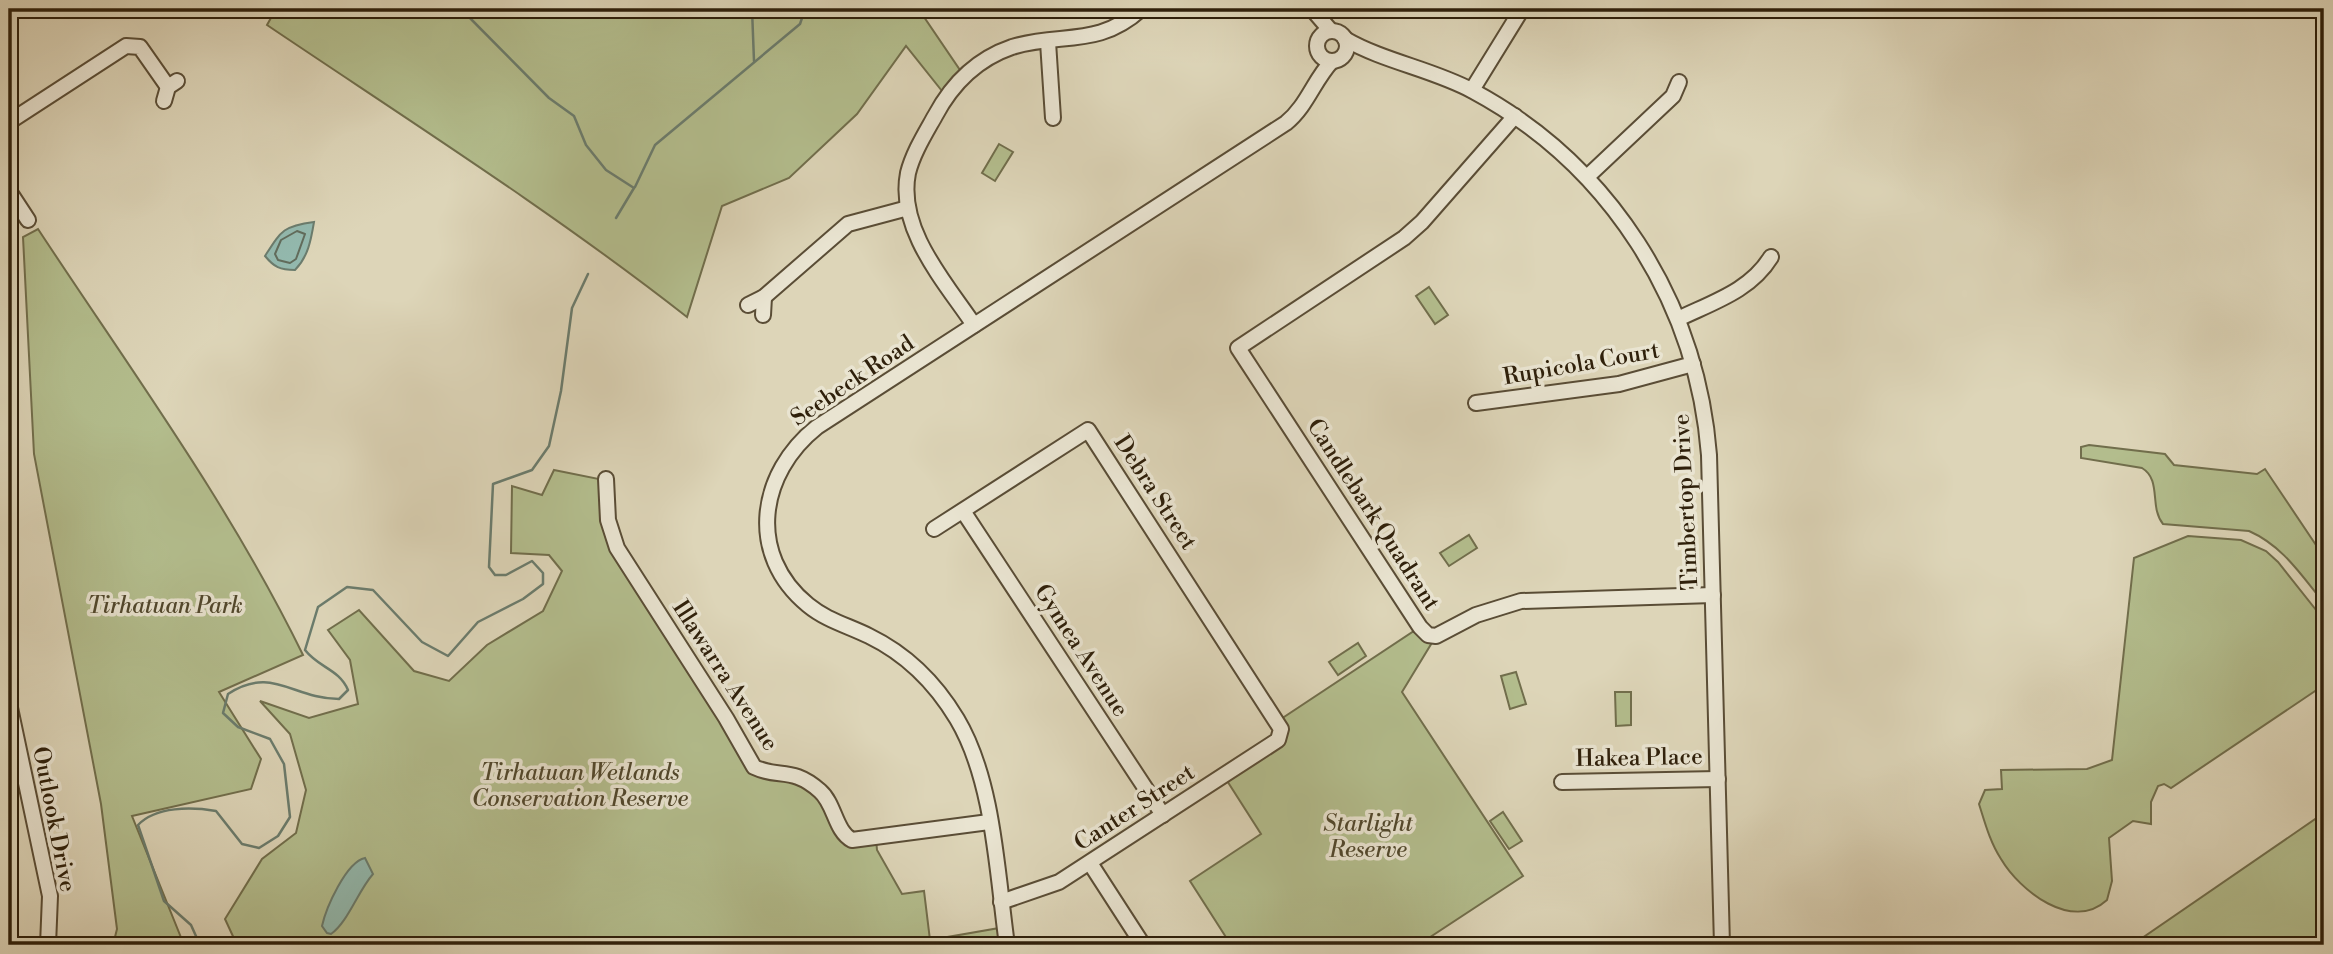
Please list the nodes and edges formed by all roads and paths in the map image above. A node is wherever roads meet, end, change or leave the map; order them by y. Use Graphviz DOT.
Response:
graph roads {
  1 [pos="1141,9"];
  2 [pos="1522,9"];
  3 [pos="1314,11"];
  4 [pos="1331,31"];
  5 [pos="1345,39"];
  6 [pos="1048,42"];
  7 [pos="1318,47"];
  8 [pos="1366,51"];
  9 [pos="1338,58"];
  10 [pos="1319,76"];
  11 [pos="1679,82"];
  12 [pos="170,90"];
  13 [pos="1472,90"];
  14 [pos="1515,116"];
  15 [pos="1053,118"];
  16 [pos="9,122"];
  17 [pos="1587,177"];
  18 [pos="9,191"];
  19 [pos="908,208"];
  20 [pos="28,220"];
  21 [pos="1771,257"];
  22 [pos="764,297"];
  23 [pos="748,305"];
  24 [pos="762,315"];
  25 [pos="1678,319"];
  26 [pos="974,324"];
  27 [pos="1693,364"];
  28 [pos="1476,403"];
  29 [pos="606,479"];
  30 [pos="963,511"];
  31 [pos="934,529"];
  32 [pos="1713,595"];
  33 [pos="9,703"];
  34 [pos="1281,734"];
  35 [pos="1718,779"];
  36 [pos="1562,782"];
  37 [pos="1163,815"];
  38 [pos="989,822"];
  39 [pos="1090,863"];
  40 [pos="1001,902"];
  41 [pos="48,945"];
  42 [pos="1007,945"];
  43 [pos="1143,945"];
  44 [pos="1722,945"];
  1 -- 6 [label="street"];
  2 -- 13 [label="street"];
  3 -- 4 [label="street, Timbertop Drive"];
  3 -- 7 [label="street, Seebeck Road"];
  4 -- 5 [label="street, Timbertop Drive"];
  4 -- 7 [label="street"];
  5 -- 8 [label="street, Timbertop Drive"];
  5 -- 9 [label="street"];
  6 -- 15 [label="street"];
  6 -- 19 [label="street"];
  7 -- 9 [label="street"];
  7 -- 10 [label="street, Seebeck Road"];
  8 -- 9 [label="street, Timbertop Drive"];
  8 -- 13 [label="street, Timbertop Drive"];
  9 -- 10 [label="street, Seebeck Road"];
  10 -- 26 [label="street, Seebeck Road"];
  11 -- 17 [label="street"];
  12 -- 16 [label="street"];
  13 -- 14 [label="street, Timbertop Drive"];
  14 -- 17 [label="street, Timbertop Drive"];
  14 -- 32 [label="street, Candlebark Quadrant"];
  17 -- 25 [label="street, Timbertop Drive"];
  18 -- 20 [label="street"];
  19 -- 22 [label="street"];
  19 -- 26 [label="street"];
  21 -- 25 [label="street"];
  22 -- 23 [label="street"];
  22 -- 24 [label="street"];
  25 -- 27 [label="street, Timbertop Drive"];
  26 -- 38 [label="street, Seebeck Road"];
  27 -- 28 [label="street, Rupicola Court"];
  27 -- 32 [label="street, Timbertop Drive"];
  29 -- 38 [label="street, Illawarra Avenue"];
  30 -- 31 [label="street, Debra Street"];
  30 -- 34 [label="street, Debra Street"];
  30 -- 37 [label="street, Gymea Avenue"];
  32 -- 35 [label="street, Timbertop Drive"];
  33 -- 41 [label="street, Outlook Drive"];
  34 -- 37 [label="street, Canter Street"];
  35 -- 36 [label="street, Hakea Place"];
  35 -- 44 [label="street, Timbertop Drive"];
  37 -- 39 [label="street, Canter Street"];
  38 -- 40 [label="street, Seebeck Road"];
  39 -- 40 [label="street, Canter Street"];
  39 -- 43 [label="street"];
  40 -- 42 [label="street, Seebeck Road"];
}
